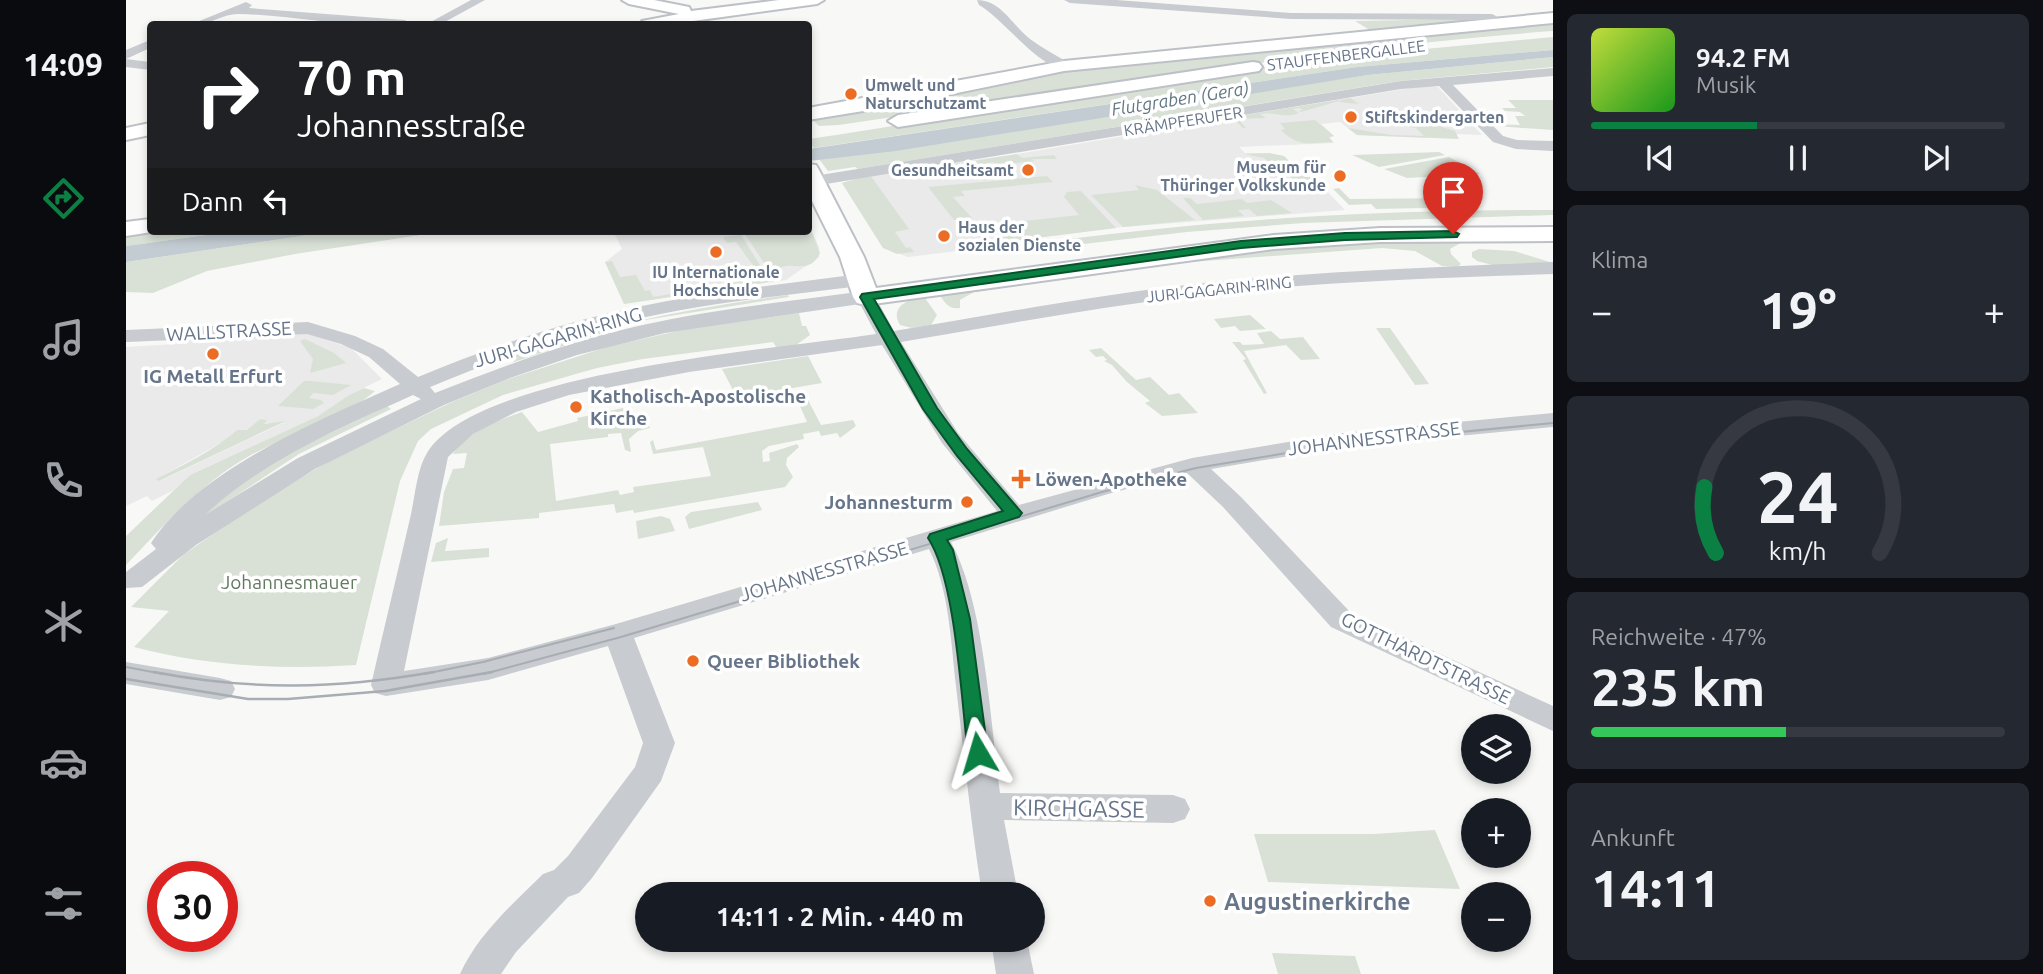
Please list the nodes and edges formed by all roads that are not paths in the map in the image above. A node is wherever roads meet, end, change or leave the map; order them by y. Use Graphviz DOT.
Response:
graph roads {
  1 [pos="258,0"];
  2 [pos="479,0"];
  3 [pos="629,0"];
  4 [pos="668,0"];
  5 [pos="817,0"];
  6 [pos="983,0"];
  7 [pos="1070,0"];
  8 [pos="1463,4"];
  9 [pos="233,10"];
  10 [pos="1553,18"];
  11 [pos="705,19"];
  12 [pos="206,21"];
  13 [pos="368,21"];
  14 [pos="439,21"];
  15 [pos="682,21"];
  16 [pos="1553,34"];
  17 [pos="147,45"];
  18 [pos="126,55"];
  19 [pos="126,63"];
  20 [pos="147,66"];
  21 [pos="1064,66"];
  22 [pos="1546,72"];
  23 [pos="1553,78"];
  24 [pos="1441,80"];
  25 [pos="822,118"];
  26 [pos="883,123"];
  27 [pos="147,130"];
  28 [pos="126,134"];
  29 [pos="1553,146"];
  30 [pos="812,176"];
  31 [pos="812,178"];
  32 [pos="147,204"];
  33 [pos="126,207"];
  34 [pos="1553,220"];
  35 [pos="147,226"];
  36 [pos="126,229"];
  37 [pos="1553,234"];
  38 [pos="1553,268"];
  39 [pos="863,288"];
  40 [pos="126,336"];
  41 [pos="888,337"];
  42 [pos="414,384"];
  43 [pos="436,402"];
  44 [pos="1553,419"];
  45 [pos="1192,465"];
  46 [pos="1013,513"];
  47 [pos="936,538"];
  48 [pos="129,585"];
  49 [pos="618,632"];
  50 [pos="126,673"];
  51 [pos="220,689"];
  52 [pos="1553,719"];
  53 [pos="985,806"];
  54 [pos="1173,809"];
  55 [pos="998,882"];
  56 [pos="1011,952"];
  57 [pos="479,974"];
  58 [pos="1015,974"];
  1 -- 9 [label="street"];
  2 -- 14 [label="street"];
  3 -- 11 [label="main road"];
  4 -- 11 [label="main road"];
  5 -- 11 [label="main road"];
  6 -- 21 [label="street"];
  7 -- 8 [label="street"];
  9 -- 12 [label="street"];
  9 -- 13 [label="street"];
  10 -- 21 [label="main road, STAUFFENBERGALLEE"];
  11 -- 15 [label="main road"];
  16 -- 26 [label="main road, STAUFFENBERGALLEE"];
  17 -- 18 [label="street"];
  19 -- 20 [label="street"];
  21 -- 25 [label="main road, STAUFFENBERGALLEE"];
  22 -- 23 [label="street"];
  22 -- 24 [label="street, KRÄMPFERUFER"];
  24 -- 29 [label="street"];
  24 -- 30 [label="street, KRÄMPFERUFER"];
  27 -- 28 [label="main road"];
  31 -- 39 [label="main road"];
  32 -- 33 [label="main road"];
  34 -- 39 [label="main road, JURI-GAGARIN-RING"];
  35 -- 36 [label="main road"];
  37 -- 39 [label="main road, JURI-GAGARIN-RING"];
  38 -- 41 [label="street, JURI-GAGARIN-RING"];
  39 -- 41 [label="street"];
  39 -- 42 [label="street, JURI-GAGARIN-RING"];
  39 -- 43 [label="street, JURI-GAGARIN-RING"];
  40 -- 42 [label="street, WALLSTRASSE"];
  41 -- 46 [label="street"];
  41 -- 49 [label="street, JOHANNESSTRASSE"];
  42 -- 43 [label="street, WALLSTRASSE"];
  42 -- 48 [label="street, JURI-GAGARIN-RING"];
  43 -- 48 [label="street, JURI-GAGARIN-RING"];
  44 -- 45 [label="street, JOHANNESSTRASSE"];
  45 -- 46 [label="street, JOHANNESSTRASSE"];
  45 -- 52 [label="street, GOTTHARDTSTRASSE"];
  46 -- 47 [label="street, JOHANNESSTRASSE"];
  47 -- 49 [label="street, JOHANNESSTRASSE"];
  47 -- 53 [label="street"];
  49 -- 57 [label="street"];
  50 -- 51 [label="street"];
  53 -- 54 [label="street, KIRCHGASSE"];
  53 -- 55 [label="street"];
  56 -- 58 [label="street"];
}
